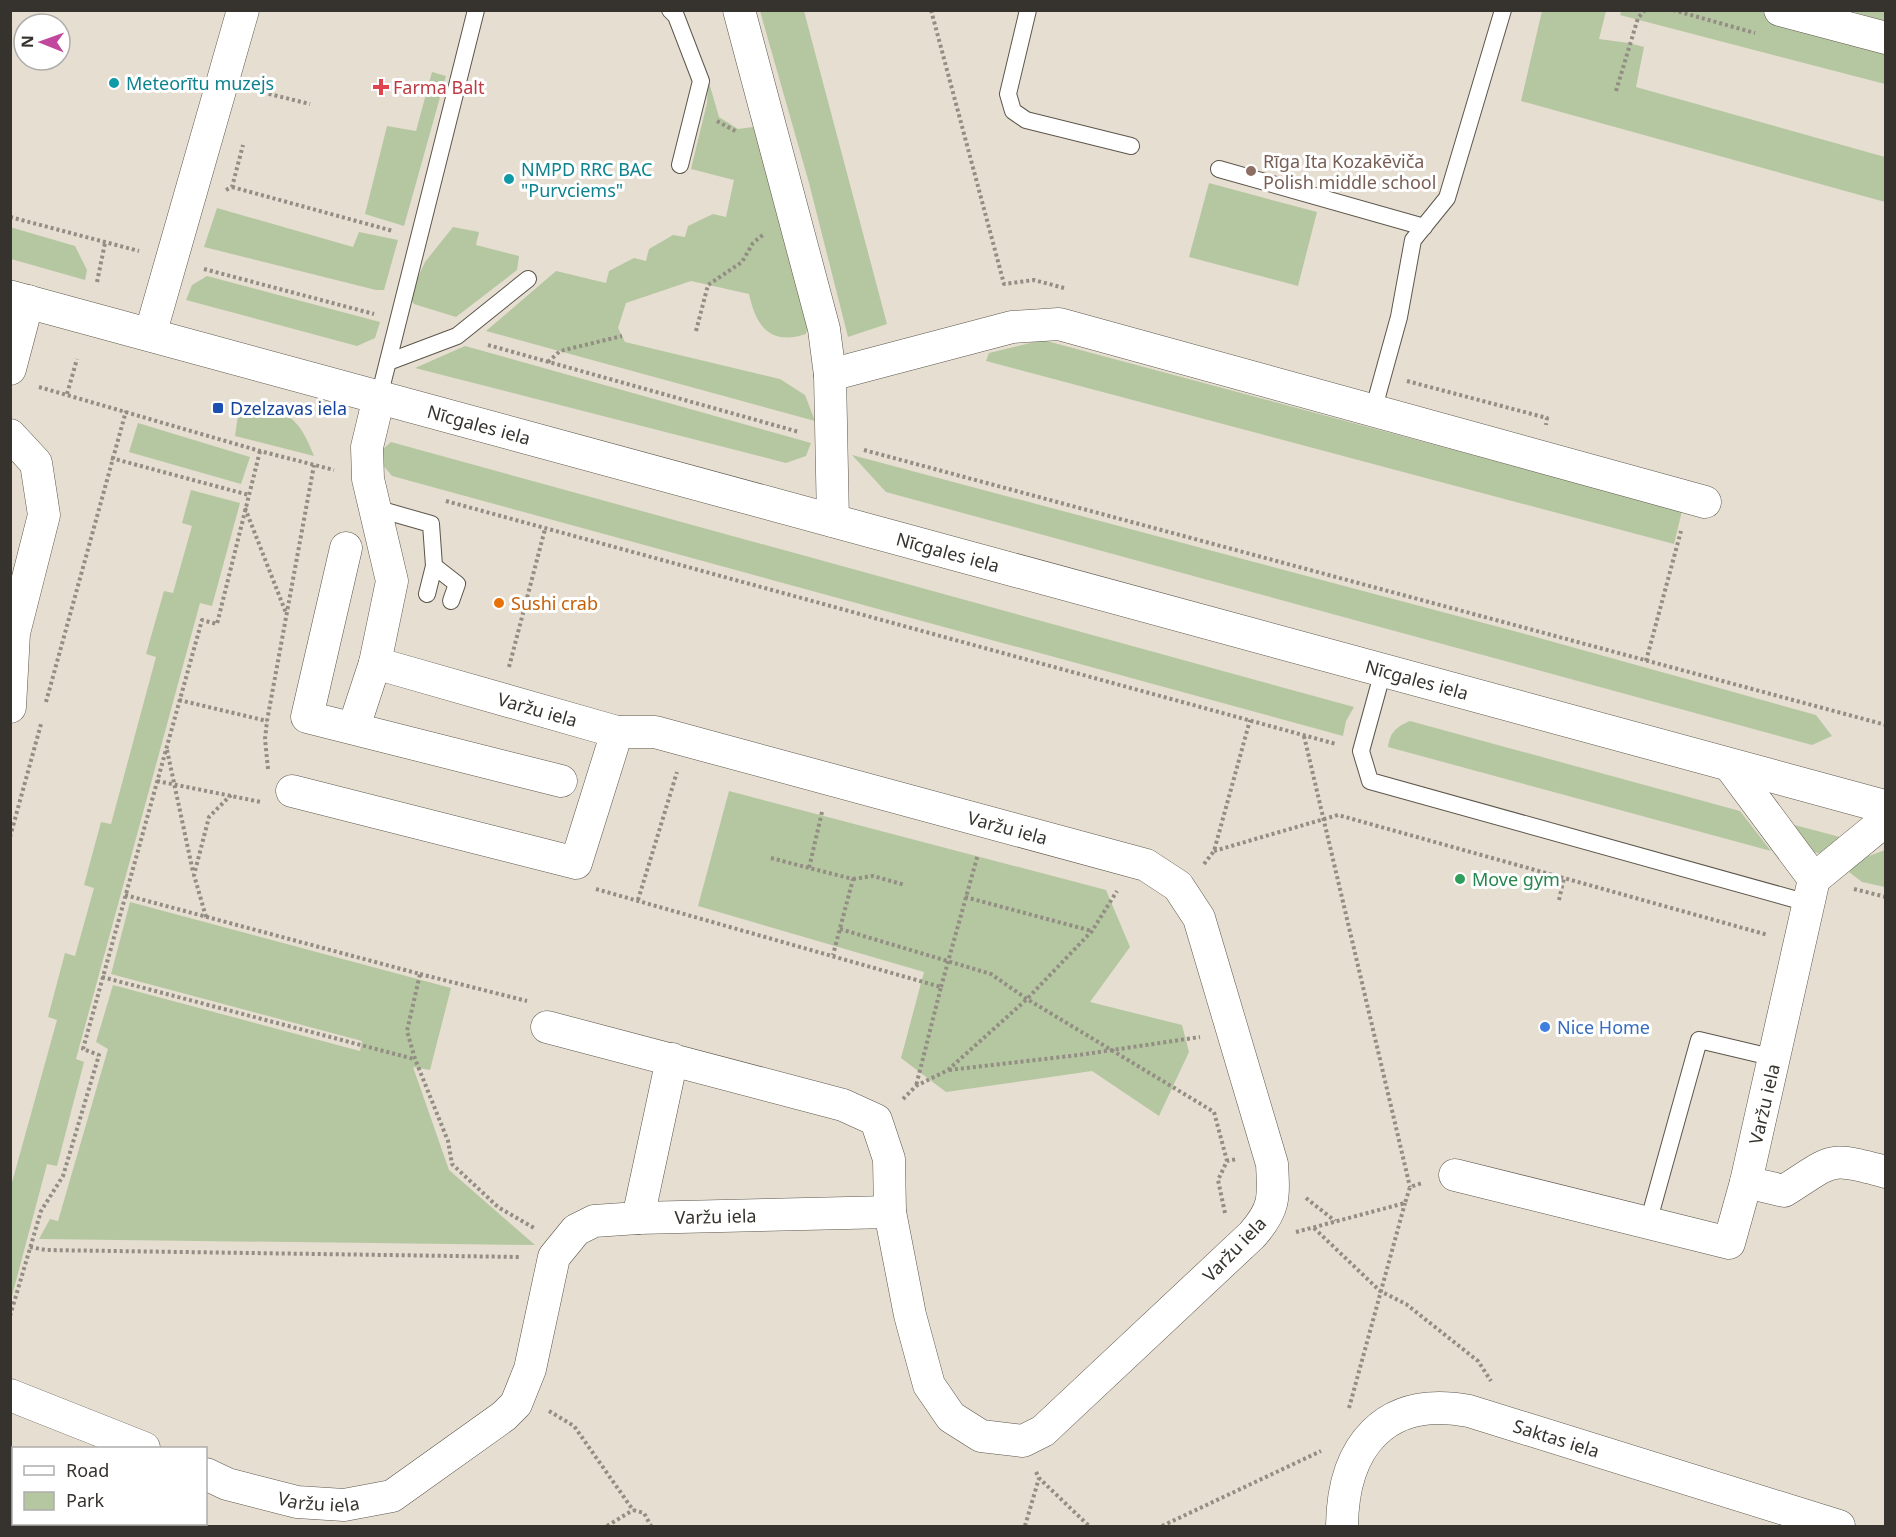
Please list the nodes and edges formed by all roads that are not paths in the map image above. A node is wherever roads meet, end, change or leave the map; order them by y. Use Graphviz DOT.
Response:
graph roads {
  1 [pos="243,10"];
  2 [pos="476,10"];
  3 [pos="670,10"];
  4 [pos="739,10"];
  5 [pos="1028,10"];
  6 [pos="1503,10"];
  7 [pos="1780,10"];
  8 [pos="1886,38"];
  9 [pos="1131,146"];
  10 [pos="680,165"];
  11 [pos="1219,169"];
  12 [pos="1424,226"];
  13 [pos="528,279"];
  14 [pos="19,299"];
  15 [pos="150,335"];
  16 [pos="388,362"];
  17 [pos="830,375"];
  18 [pos="23,378"];
  19 [pos="379,397"];
  20 [pos="1373,411"];
  21 [pos="10,435"];
  22 [pos="372,494"];
  23 [pos="1697,500"];
  24 [pos="833,521"];
  25 [pos="346,548"];
  26 [pos="434,566"];
  27 [pos="427,594"];
  28 [pos="451,601"];
  29 [pos="375,663"];
  30 [pos="1383,670"];
  31 [pos="10,707"];
  32 [pos="354,727"];
  33 [pos="617,732"];
  34 [pos="1730,766"];
  35 [pos="561,781"];
  36 [pos="277,791"];
  37 [pos="1886,807"];
  38 [pos="1886,820"];
  39 [pos="1811,891"];
  40 [pos="547,1027"];
  41 [pos="1775,1058"];
  42 [pos="672,1059"];
  43 [pos="1886,1172"];
  44 [pos="1455,1175"];
  45 [pos="1746,1182"];
  46 [pos="890,1212"];
  47 [pos="638,1218"];
  48 [pos="1648,1223"];
  49 [pos="10,1395"];
  50 [pos="139,1447"];
  51 [pos="207,1474"];
  52 [pos="1342,1527"];
  53 [pos="1839,1527"];
  1 -- 15 [label="street"];
  2 -- 16 [label="lane"];
  3 -- 10 [label="lane"];
  4 -- 17 [label="street"];
  5 -- 9 [label="lane"];
  6 -- 12 [label="lane"];
  7 -- 8 [label="street"];
  11 -- 12 [label="lane"];
  12 -- 20 [label="lane"];
  13 -- 16 [label="lane"];
  14 -- 15 [label="street, Nīcgales iela"];
  14 -- 18 [label="street"];
  15 -- 19 [label="street, Nīcgales iela"];
  16 -- 19 [label="lane"];
  17 -- 20 [label="street"];
  17 -- 24 [label="street"];
  19 -- 22 [label="street"];
  19 -- 24 [label="street, Nīcgales iela"];
  20 -- 23 [label="street"];
  21 -- 31 [label="street"];
  22 -- 26 [label="lane"];
  22 -- 29 [label="street"];
  24 -- 30 [label="street, Nīcgales iela"];
  25 -- 32 [label="street"];
  26 -- 27 [label="lane"];
  26 -- 28 [label="lane"];
  29 -- 32 [label="street"];
  29 -- 33 [label="street, Varžu iela"];
  30 -- 34 [label="street, Nīcgales iela"];
  30 -- 39 [label="lane"];
  32 -- 35 [label="street"];
  33 -- 36 [label="street"];
  33 -- 46 [label="street, Varžu iela"];
  34 -- 37 [label="street, Nīcgales iela"];
  34 -- 39 [label="street"];
  38 -- 39 [label="street"];
  39 -- 41 [label="street, Varžu iela"];
  40 -- 42 [label="street"];
  41 -- 45 [label="street, Varžu iela"];
  41 -- 48 [label="lane"];
  42 -- 46 [label="street"];
  42 -- 47 [label="street"];
  43 -- 45 [label="street"];
  44 -- 48 [label="street"];
  45 -- 48 [label="street, Varžu iela"];
  46 -- 47 [label="street, Varžu iela"];
  47 -- 51 [label="street, Varžu iela"];
  49 -- 50 [label="street"];
  52 -- 53 [label="street, Saktas iela"];
}
